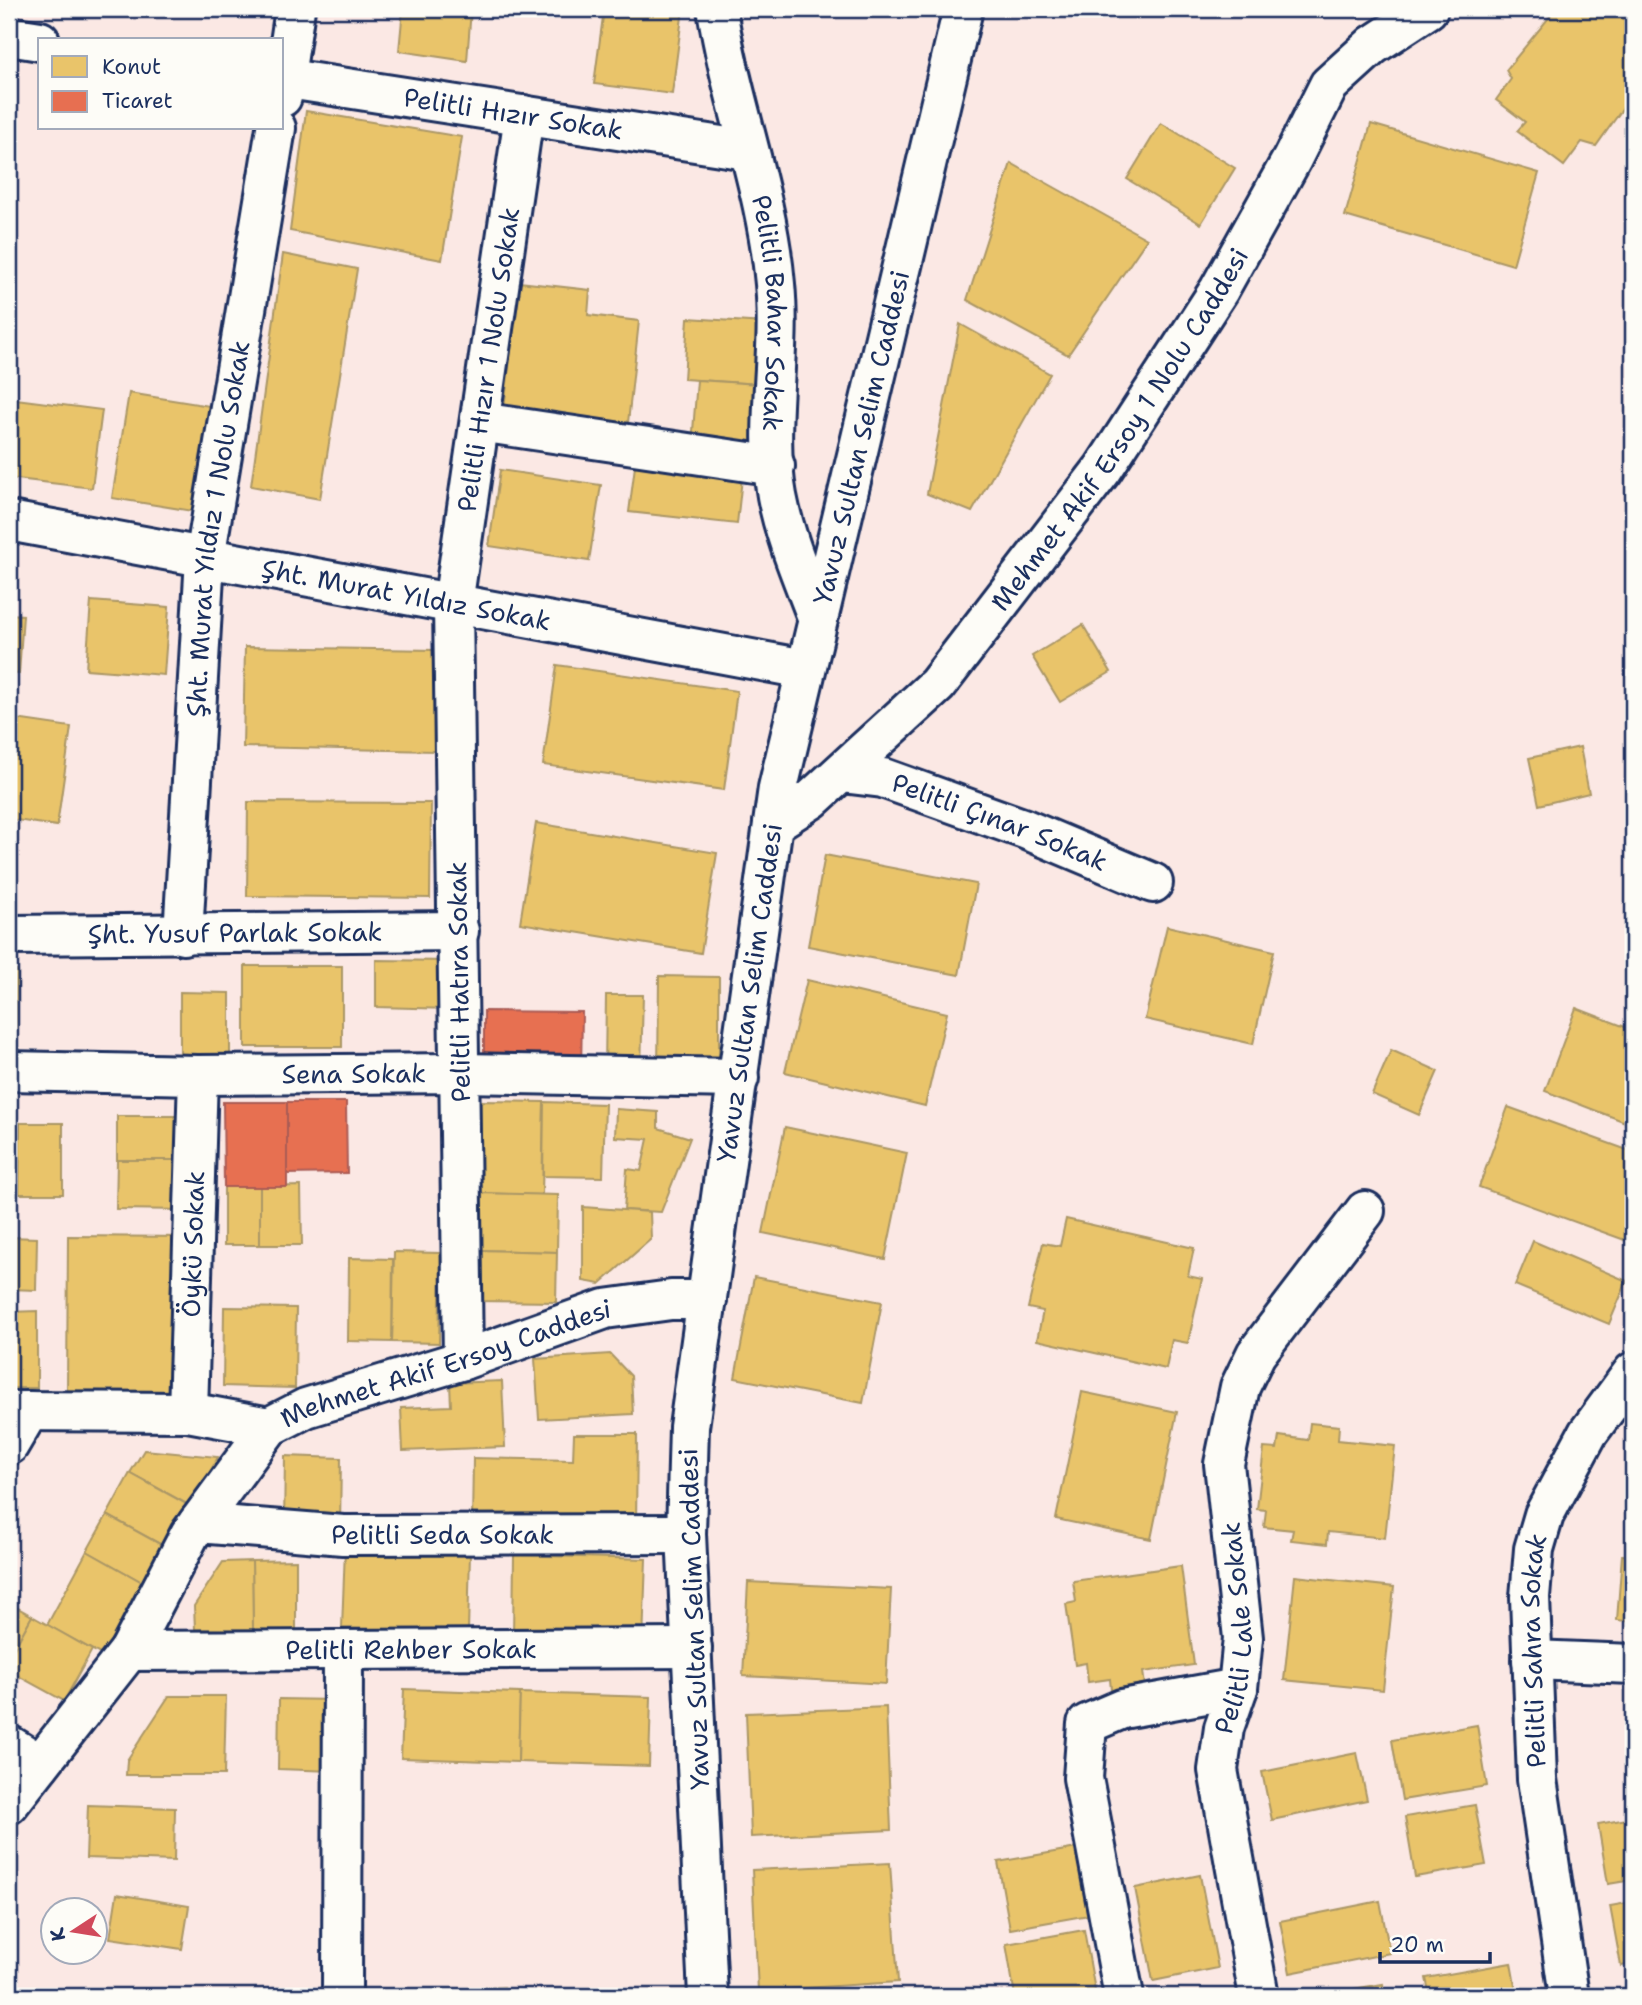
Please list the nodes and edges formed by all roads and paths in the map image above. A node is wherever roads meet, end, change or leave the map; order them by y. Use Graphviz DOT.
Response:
graph roads {
  1 [pos="295,9"];
  2 [pos="717,9"];
  3 [pos="963,9"];
  4 [pos="1428,9"];
  5 [pos="9,36"];
  6 [pos="38,41"];
  7 [pos="284,79"];
  8 [pos="284,85"];
  9 [pos="524,115"];
  10 [pos="276,130"];
  11 [pos="747,150"];
  12 [pos="480,422"];
  13 [pos="775,466"];
  14 [pos="9,521"];
  15 [pos="205,558"];
  16 [pos="453,604"];
  17 [pos="817,617"];
  18 [pos="804,669"];
  19 [pos="842,773"];
  20 [pos="773,824"];
  21 [pos="1153,883"];
  22 [pos="459,932"];
  23 [pos="9,935"];
  24 [pos="183,935"];
  25 [pos="9,1071"];
  26 [pos="461,1073"];
  27 [pos="198,1076"];
  28 [pos="739,1078"];
  29 [pos="1365,1211"];
  30 [pos="707,1300"];
  31 [pos="463,1360"];
  32 [pos="1633,1372"];
  33 [pos="19,1411"];
  34 [pos="188,1412"];
  35 [pos="268,1427"];
  36 [pos="9,1445"];
  37 [pos="198,1523"];
  38 [pos="686,1534"];
  39 [pos="692,1648"];
  40 [pos="343,1650"];
  41 [pos="129,1651"];
  42 [pos="1532,1660"];
  43 [pos="1633,1664"];
  44 [pos="1238,1688"];
  45 [pos="24,1754"];
  46 [pos="9,1804"];
  47 [pos="342,1996"];
  48 [pos="708,1996"];
  49 [pos="1124,1996"];
  50 [pos="1259,1996"];
  51 [pos="1569,1996"];
  1 -- 7 [label="street"];
  2 -- 11 [label="street, Pelitli Bahar Sokak"];
  3 -- 17 [label="street, Yavuz Sultan Selim Caddesi"];
  4 -- 19 [label="street, Mehmet Akif Ersoy 1 Nolu Caddesi"];
  5 -- 6 [label="street"];
  8 -- 9 [label="street, Pelitli Hızır Sokak"];
  9 -- 11 [label="street, Pelitli Hızır Sokak"];
  9 -- 12 [label="street, Pelitli Hızır 1 Nolu Sokak"];
  10 -- 15 [label="street, Şht. Murat Yıldız 1 Nolu Sokak"];
  11 -- 13 [label="street, Pelitli Bahar Sokak"];
  12 -- 13 [label="street"];
  12 -- 16 [label="street, Pelitli Hızır 1 Nolu Sokak"];
  13 -- 17 [label="street, Pelitli Bahar Sokak"];
  14 -- 15 [label="street, Şht. Murat Yıldız Sokak"];
  15 -- 16 [label="street, Şht. Murat Yıldız Sokak"];
  15 -- 24 [label="street, Şht. Murat Yıldız 1 Nolu Sokak"];
  16 -- 18 [label="street, Şht. Murat Yıldız Sokak"];
  16 -- 22 [label="street, Pelitli Hatıra Sokak"];
  17 -- 18 [label="street, Yavuz Sultan Selim Caddesi"];
  18 -- 20 [label="street, Yavuz Sultan Selim Caddesi"];
  19 -- 20 [label="street, Mehmet Akif Ersoy 1 Nolu Caddesi"];
  19 -- 21 [label="street, Pelitli Çınar Sokak"];
  20 -- 28 [label="street, Yavuz Sultan Selim Caddesi"];
  22 -- 24 [label="street, Şht. Yusuf Parlak Sokak"];
  22 -- 26 [label="street, Pelitli Hatıra Sokak"];
  23 -- 24 [label="street, Şht. Yusuf Parlak Sokak"];
  25 -- 27 [label="street, Sena Sokak"];
  26 -- 27 [label="street, Sena Sokak"];
  26 -- 28 [label="street, Sena Sokak"];
  26 -- 31 [label="street, Pelitli Hatıra Sokak"];
  27 -- 34 [label="street, Öykü Sokak"];
  28 -- 30 [label="street, Yavuz Sultan Selim Caddesi"];
  29 -- 44 [label="street, Pelitli Lale Sokak"];
  30 -- 31 [label="street, Mehmet Akif Ersoy Caddesi"];
  30 -- 38 [label="street, Yavuz Sultan Selim Caddesi"];
  31 -- 35 [label="street, Mehmet Akif Ersoy Caddesi"];
  32 -- 42 [label="street, Pelitli Sahra Sokak"];
  33 -- 34 [label="street"];
  33 -- 36 [label="street"];
  34 -- 35 [label="street"];
  35 -- 37 [label="street, Mehmet Akif Ersoy Caddesi"];
  37 -- 38 [label="street, Pelitli Seda Sokak"];
  37 -- 41 [label="street, Mehmet Akif Ersoy Caddesi"];
  38 -- 39 [label="street, Yavuz Sultan Selim Caddesi"];
  39 -- 40 [label="street, Pelitli Rehber Sokak"];
  39 -- 48 [label="street, Yavuz Sultan Selim Caddesi"];
  40 -- 41 [label="street, Pelitli Rehber Sokak"];
  40 -- 47 [label="street"];
  41 -- 45 [label="street, Mehmet Akif Ersoy Caddesi"];
  42 -- 43 [label="street"];
  42 -- 51 [label="street, Pelitli Sahra Sokak"];
  44 -- 49 [label="street"];
  44 -- 50 [label="street, Pelitli Lale Sokak"];
  45 -- 46 [label="street, Mehmet Akif Ersoy Caddesi"];
}
